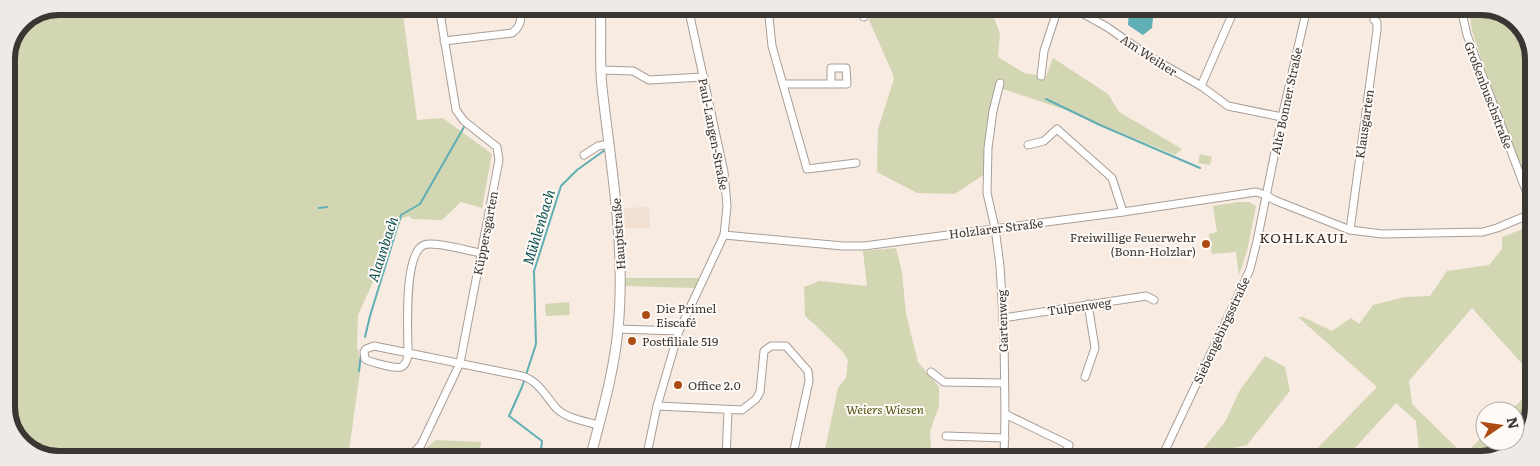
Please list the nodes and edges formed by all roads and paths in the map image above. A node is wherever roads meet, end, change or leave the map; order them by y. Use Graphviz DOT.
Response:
graph roads {
  1 [pos="440,15"];
  2 [pos="521,15"];
  3 [pos="600,15"];
  4 [pos="690,15"];
  5 [pos="769,15"];
  6 [pos="1057,15"];
  7 [pos="1085,15"];
  8 [pos="1232,15"];
  9 [pos="1305,15"];
  10 [pos="1463,15"];
  11 [pos="1374,20"];
  12 [pos="444,41"];
  13 [pos="601,70"];
  14 [pos="1040,76"];
  15 [pos="704,77"];
  16 [pos="1000,83"];
  17 [pos="784,84"];
  18 [pos="831,84"];
  19 [pos="1201,86"];
  20 [pos="1282,117"];
  21 [pos="609,144"];
  22 [pos="1028,144"];
  23 [pos="584,155"];
  24 [pos="856,163"];
  25 [pos="1525,188"];
  26 [pos="1266,195"];
  27 [pos="1123,212"];
  28 [pos="1525,217"];
  29 [pos="995,228"];
  30 [pos="1350,230"];
  31 [pos="724,235"];
  32 [pos="481,254"];
  33 [pos="1154,300"];
  34 [pos="1088,304"];
  35 [pos="1003,318"];
  36 [pos="618,329"];
  37 [pos="679,332"];
  38 [pos="408,353"];
  39 [pos="460,364"];
  40 [pos="932,372"];
  41 [pos="1085,377"];
  42 [pos="1004,383"];
  43 [pos="657,406"];
  44 [pos="728,410"];
  45 [pos="1005,414"];
  46 [pos="598,425"];
  47 [pos="946,436"];
  48 [pos="1004,438"];
  49 [pos="415,451"];
  50 [pos="592,451"];
  51 [pos="648,451"];
  52 [pos="726,451"];
  53 [pos="794,451"];
  54 [pos="1004,451"];
  55 [pos="1066,451"];
  56 [pos="1165,451"];
  1 -- 12 [label="street, Küppersgarten"];
  2 -- 12 [label="street"];
  3 -- 13 [label="main road, Hauptstraße"];
  4 -- 15 [label="street, Paul-Langen-Straße"];
  5 -- 17 [label="street"];
  6 -- 14 [label="street"];
  7 -- 19 [label="street, Am Weiher"];
  8 -- 19 [label="street"];
  9 -- 20 [label="street, Alte Bonner Straße"];
  10 -- 25 [label="street, Großenbuschstraße"];
  11 -- 30 [label="street, Klausgarten"];
  12 -- 32 [label="street, Küppersgarten"];
  13 -- 15 [label="street"];
  13 -- 21 [label="main road, Hauptstraße"];
  15 -- 31 [label="street, Paul-Langen-Straße"];
  16 -- 29 [label="street, Gartenweg"];
  17 -- 18 [label="street"];
  17 -- 24 [label="street"];
  19 -- 20 [label="street, Am Weiher"];
  20 -- 26 [label="street, Alte Bonner Straße"];
  21 -- 23 [label="street"];
  21 -- 36 [label="main road, Hauptstraße"];
  22 -- 27 [label="street"];
  26 -- 27 [label="street, Holzlarer Straße"];
  26 -- 30 [label="street"];
  26 -- 56 [label="street, Siebengebirgsstraße"];
  27 -- 29 [label="street, Holzlarer Straße"];
  28 -- 30 [label="street"];
  29 -- 31 [label="street, Holzlarer Straße"];
  29 -- 35 [label="street, Gartenweg"];
  31 -- 37 [label="street, Paul-Langen-Straße"];
  32 -- 38 [label="street"];
  32 -- 39 [label="street, Küppersgarten"];
  33 -- 34 [label="street, Tulpenweg"];
  34 -- 35 [label="street, Tulpenweg"];
  34 -- 41 [label="street"];
  35 -- 42 [label="street, Gartenweg"];
  36 -- 37 [label="street"];
  36 -- 46 [label="main road, Hauptstraße"];
  37 -- 43 [label="street, Paul-Langen-Straße"];
  38 -- 38 [label="street"];
  38 -- 39 [label="street"];
  39 -- 46 [label="street"];
  39 -- 49 [label="street, Küppersgarten"];
  40 -- 42 [label="street"];
  42 -- 45 [label="street, Gartenweg"];
  43 -- 44 [label="street"];
  43 -- 51 [label="street, Paul-Langen-Straße"];
  44 -- 52 [label="street"];
  44 -- 53 [label="street"];
  45 -- 48 [label="street, Gartenweg"];
  45 -- 55 [label="street"];
  46 -- 50 [label="main road, Hauptstraße"];
  47 -- 48 [label="street"];
  48 -- 54 [label="street, Gartenweg"];
}
